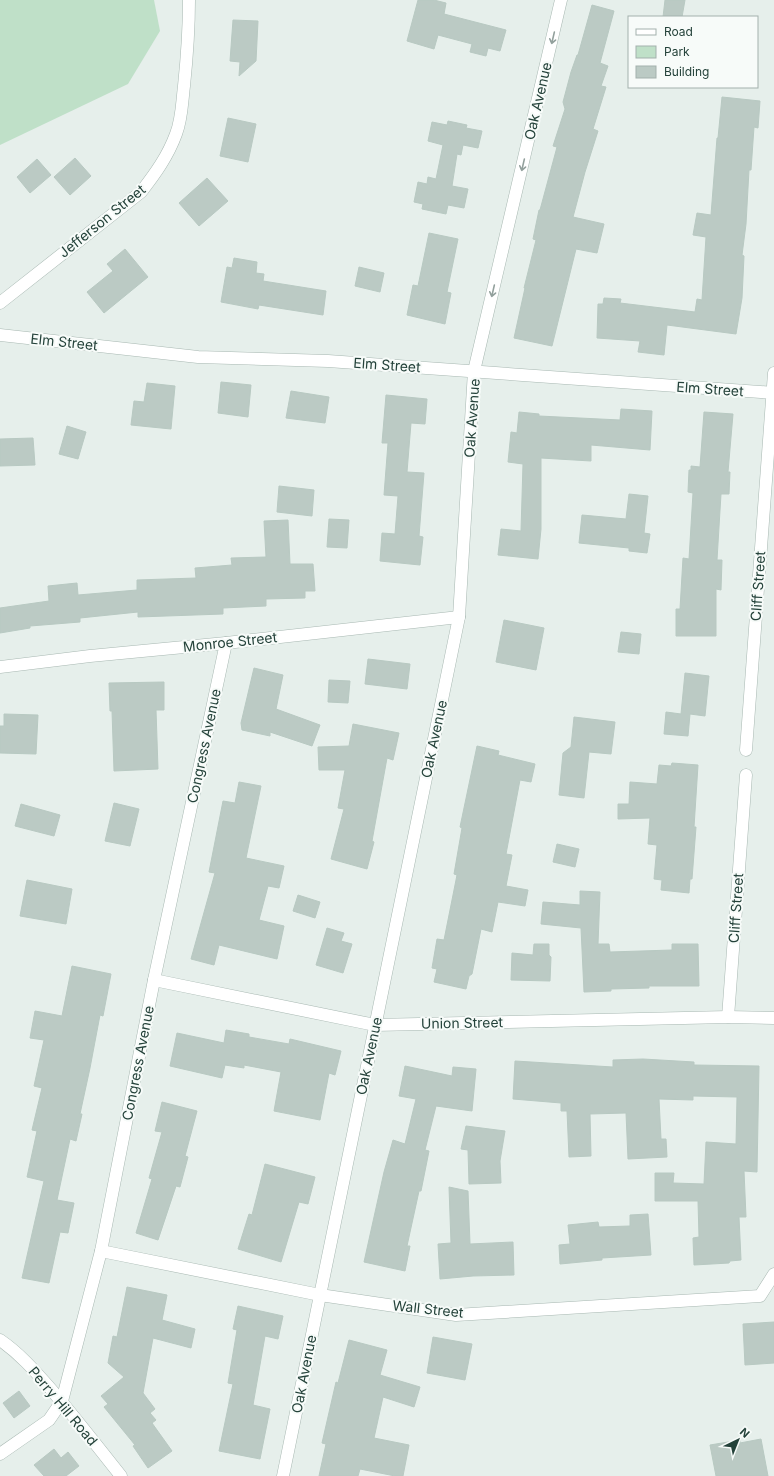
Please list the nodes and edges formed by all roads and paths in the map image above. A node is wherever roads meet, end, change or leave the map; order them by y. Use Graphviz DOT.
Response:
graph roads {
  1 [pos="189,0"];
  2 [pos="562,0"];
  3 [pos="0,303"];
  4 [pos="0,335"];
  5 [pos="474,371"];
  6 [pos="774,373"];
  7 [pos="773,393"];
  8 [pos="459,617"];
  9 [pos="226,643"];
  10 [pos="0,667"];
  11 [pos="746,750"];
  12 [pos="746,775"];
  13 [pos="154,980"];
  14 [pos="728,1017"];
  15 [pos="774,1018"];
  16 [pos="375,1025"];
  17 [pos="100,1250"];
  18 [pos="774,1274"];
  19 [pos="320,1296"];
  20 [pos="0,1340"];
  21 [pos="62,1401"];
  22 [pos="0,1454"];
  23 [pos="121,1476"];
  24 [pos="283,1476"];
  1 -- 3 [label="street, Jefferson Street"];
  2 -- 5 [label="street, Oak Avenue, one-way"];
  4 -- 5 [label="street, Elm Street"];
  5 -- 7 [label="street, Elm Street"];
  5 -- 8 [label="street, Oak Avenue"];
  6 -- 7 [label="street, Cliff Street"];
  7 -- 11 [label="street, Cliff Street"];
  8 -- 9 [label="street, Monroe Street"];
  8 -- 16 [label="street, Oak Avenue"];
  9 -- 10 [label="street, Monroe Street"];
  9 -- 13 [label="street, Congress Avenue"];
  12 -- 14 [label="street, Cliff Street"];
  13 -- 16 [label="street, Union Street"];
  13 -- 17 [label="street, Congress Avenue"];
  14 -- 15 [label="street, Union Street"];
  14 -- 16 [label="street, Union Street"];
  16 -- 19 [label="street, Oak Avenue"];
  17 -- 19 [label="street, Wall Street"];
  17 -- 21 [label="street, Congress Avenue"];
  18 -- 19 [label="street, Wall Street"];
  19 -- 24 [label="street, Oak Avenue"];
  20 -- 21 [label="street, Perry Hill Road"];
  21 -- 22 [label="street, Congress Avenue"];
  21 -- 23 [label="street, Perry Hill Road"];
}
